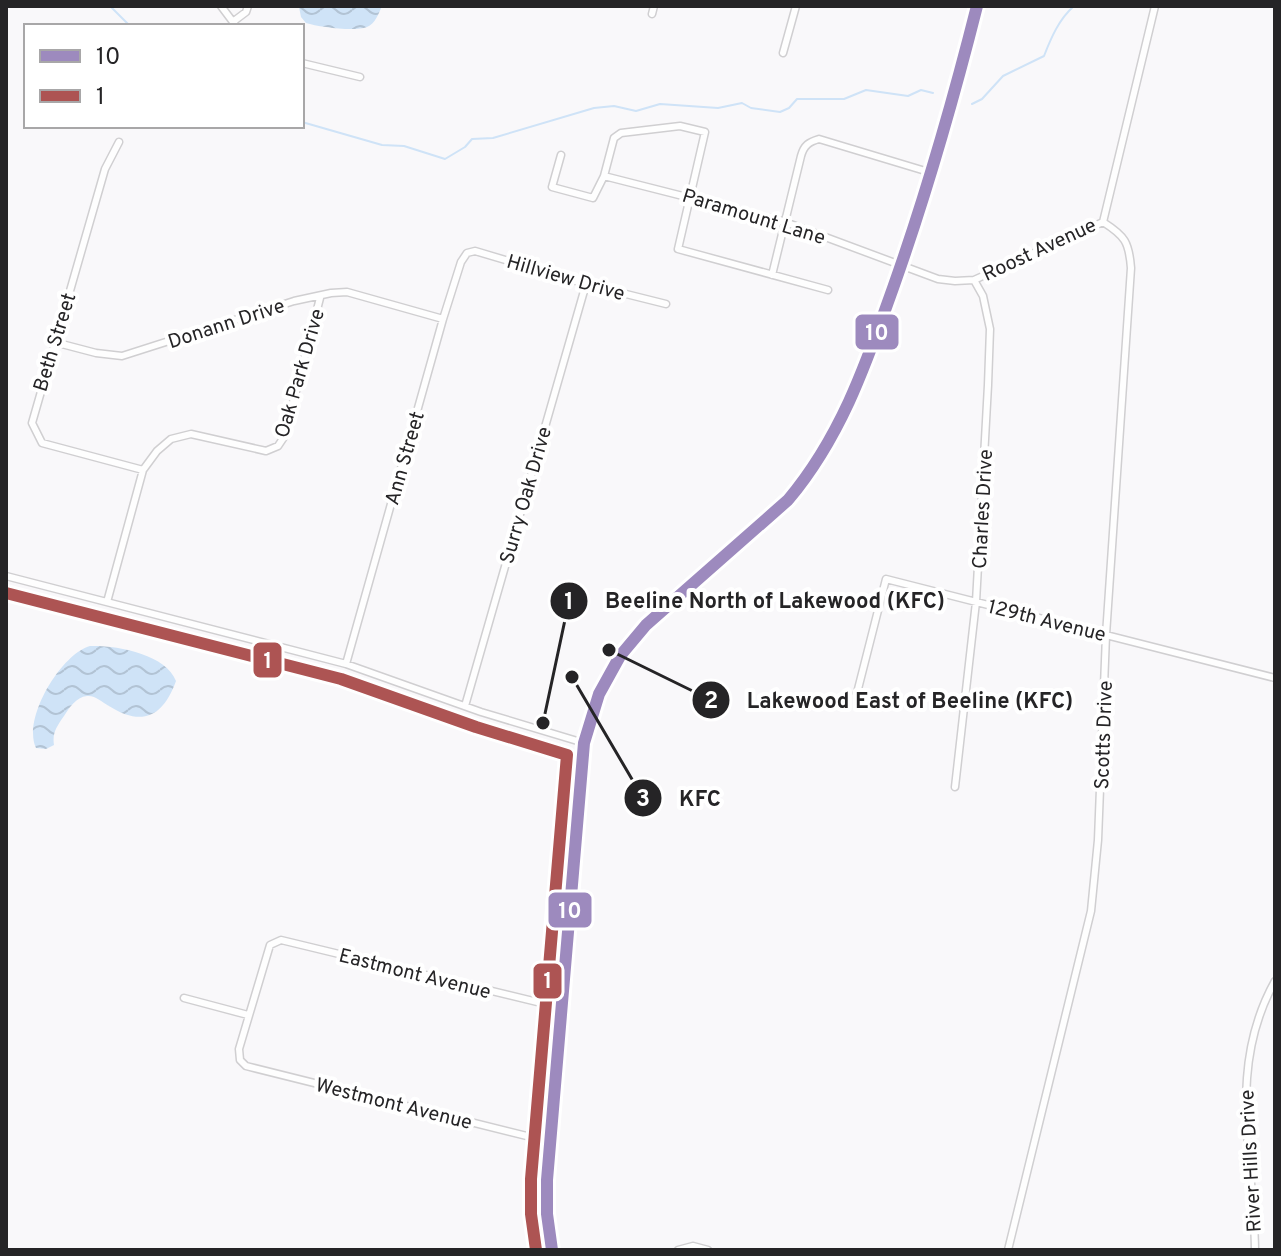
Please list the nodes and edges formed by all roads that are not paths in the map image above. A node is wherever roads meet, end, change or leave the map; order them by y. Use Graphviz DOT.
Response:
graph roads {
  1 [pos="221,6"];
  2 [pos="248,6"];
  3 [pos="654,6"];
  4 [pos="796,6"];
  5 [pos="977,6"];
  6 [pos="1155,6"];
  7 [pos="652,14"];
  8 [pos="235,24"];
  9 [pos="783,53"];
  10 [pos="304,63"];
  11 [pos="360,77"];
  12 [pos="119,142"];
  13 [pos="561,155"];
  14 [pos="932,173"];
  15 [pos="604,176"];
  16 [pos="691,196"];
  17 [pos="785,222"];
  18 [pos="1103,222"];
  19 [pos="467,253"];
  20 [pos="901,265"];
  21 [pos="772,275"];
  22 [pos="974,280"];
  23 [pos="586,284"];
  24 [pos="828,290"];
  25 [pos="320,298"];
  26 [pos="666,304"];
  27 [pos="443,319"];
  28 [pos="54,342"];
  29 [pos="143,470"];
  30 [pos="6,576"];
  31 [pos="107,602"];
  32 [pos="976,602"];
  33 [pos="1106,635"];
  34 [pos="346,664"];
  35 [pos="1275,678"];
  36 [pos="857,693"];
  37 [pos="465,706"];
  38 [pos="584,743"];
  39 [pos="955,787"];
  40 [pos="1275,981"];
  41 [pos="184,998"];
  42 [pos="562,1008"];
  43 [pos="248,1015"];
  44 [pos="551,1142"];
  45 [pos="552,1250"];
  46 [pos="678,1250"];
  47 [pos="708,1250"];
  48 [pos="1008,1250"];
  49 [pos="1255,1250"];
  1 -- 8 [label="street"];
  2 -- 8 [label="street"];
  3 -- 7 [label="street"];
  4 -- 9 [label="street"];
  5 -- 14 [label="main road"];
  6 -- 18 [label="street, Roost Avenue"];
  10 -- 11 [label="street"];
  12 -- 28 [label="street, Beth Street"];
  13 -- 15 [label="street"];
  14 -- 17 [label="street"];
  14 -- 20 [label="main road"];
  15 -- 16 [label="street, Paramount Lane"];
  15 -- 16 [label="street"];
  16 -- 17 [label="street, Paramount Lane"];
  16 -- 21 [label="street"];
  17 -- 20 [label="street, Paramount Lane"];
  17 -- 21 [label="street"];
  18 -- 22 [label="street, Roost Avenue"];
  18 -- 33 [label="street, Scotts Drive"];
  19 -- 23 [label="street, Hillview Drive"];
  19 -- 27 [label="street, Ann Street"];
  20 -- 22 [label="street, Roost Avenue"];
  20 -- 38 [label="main road"];
  21 -- 24 [label="street"];
  22 -- 32 [label="street, Charles Drive"];
  23 -- 26 [label="street, Hillview Drive"];
  23 -- 37 [label="street, Surry Oak Drive"];
  25 -- 27 [label="street, Donann Drive"];
  25 -- 28 [label="street, Donann Drive"];
  25 -- 29 [label="street, Oak Park Drive"];
  27 -- 34 [label="street, Ann Street"];
  28 -- 29 [label="street, Beth Street"];
  29 -- 31 [label="street, Oak Park Drive"];
  30 -- 31 [label="street"];
  31 -- 34 [label="street"];
  32 -- 33 [label="street, 129th Avenue"];
  32 -- 36 [label="street, 129th Avenue"];
  32 -- 39 [label="street, Charles Drive"];
  33 -- 35 [label="street, 129th Avenue"];
  33 -- 48 [label="street, Scotts Drive"];
  34 -- 37 [label="street"];
  37 -- 38 [label="street"];
  38 -- 42 [label="main road"];
  40 -- 49 [label="street, River Hills Drive"];
  41 -- 43 [label="street"];
  42 -- 43 [label="street, Eastmont Avenue"];
  42 -- 44 [label="main road"];
  43 -- 44 [label="street, Westmont Avenue"];
  44 -- 45 [label="main road"];
  46 -- 47 [label="street"];
}
